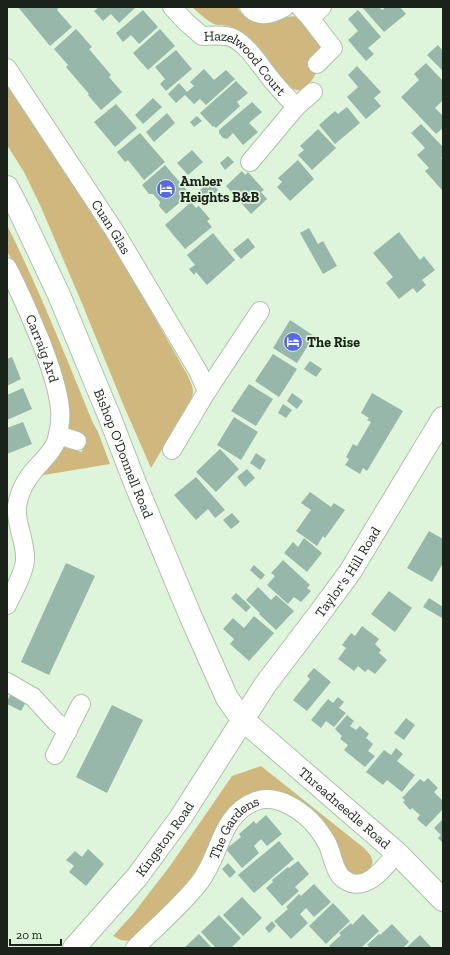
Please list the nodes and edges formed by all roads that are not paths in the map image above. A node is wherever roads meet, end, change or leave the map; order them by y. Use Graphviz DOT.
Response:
graph roads {
  1 [pos="172,7"];
  2 [pos="249,7"];
  3 [pos="285,7"];
  4 [pos="310,11"];
  5 [pos="317,64"];
  6 [pos="7,68"];
  7 [pos="313,92"];
  8 [pos="296,107"];
  9 [pos="250,162"];
  10 [pos="7,187"];
  11 [pos="7,267"];
  12 [pos="260,311"];
  13 [pos="207,391"];
  14 [pos="443,418"];
  15 [pos="58,435"];
  16 [pos="77,441"];
  17 [pos="172,450"];
  18 [pos="12,521"];
  19 [pos="7,605"];
  20 [pos="7,682"];
  21 [pos="81,704"];
  22 [pos="242,719"];
  23 [pos="68,731"];
  24 [pos="55,755"];
  25 [pos="396,853"];
  26 [pos="443,900"];
  27 [pos="74,948"];
  28 [pos="135,948"];
  1 -- 8 [label="street, Hazelwood Court"];
  2 -- 3 [label="street"];
  4 -- 5 [label="street"];
  6 -- 13 [label="street, Cuan Glas"];
  7 -- 8 [label="street, Hazelwood Court"];
  8 -- 9 [label="street, Hazelwood Court"];
  10 -- 22 [label="main road, Bishop O'Donnell Road"];
  11 -- 15 [label="street, Carraig Ard"];
  12 -- 13 [label="street"];
  13 -- 17 [label="street"];
  14 -- 22 [label="main road, Taylor's Hill Road"];
  15 -- 16 [label="street"];
  15 -- 18 [label="street, Carraig Ard"];
  18 -- 19 [label="street"];
  20 -- 23 [label="street"];
  21 -- 23 [label="street"];
  22 -- 25 [label="main road, Threadneedle Road"];
  22 -- 27 [label="main road, Kingston Road"];
  23 -- 24 [label="street"];
  25 -- 26 [label="main road, Threadneedle Road"];
  25 -- 28 [label="street, The Gardens"];
}
